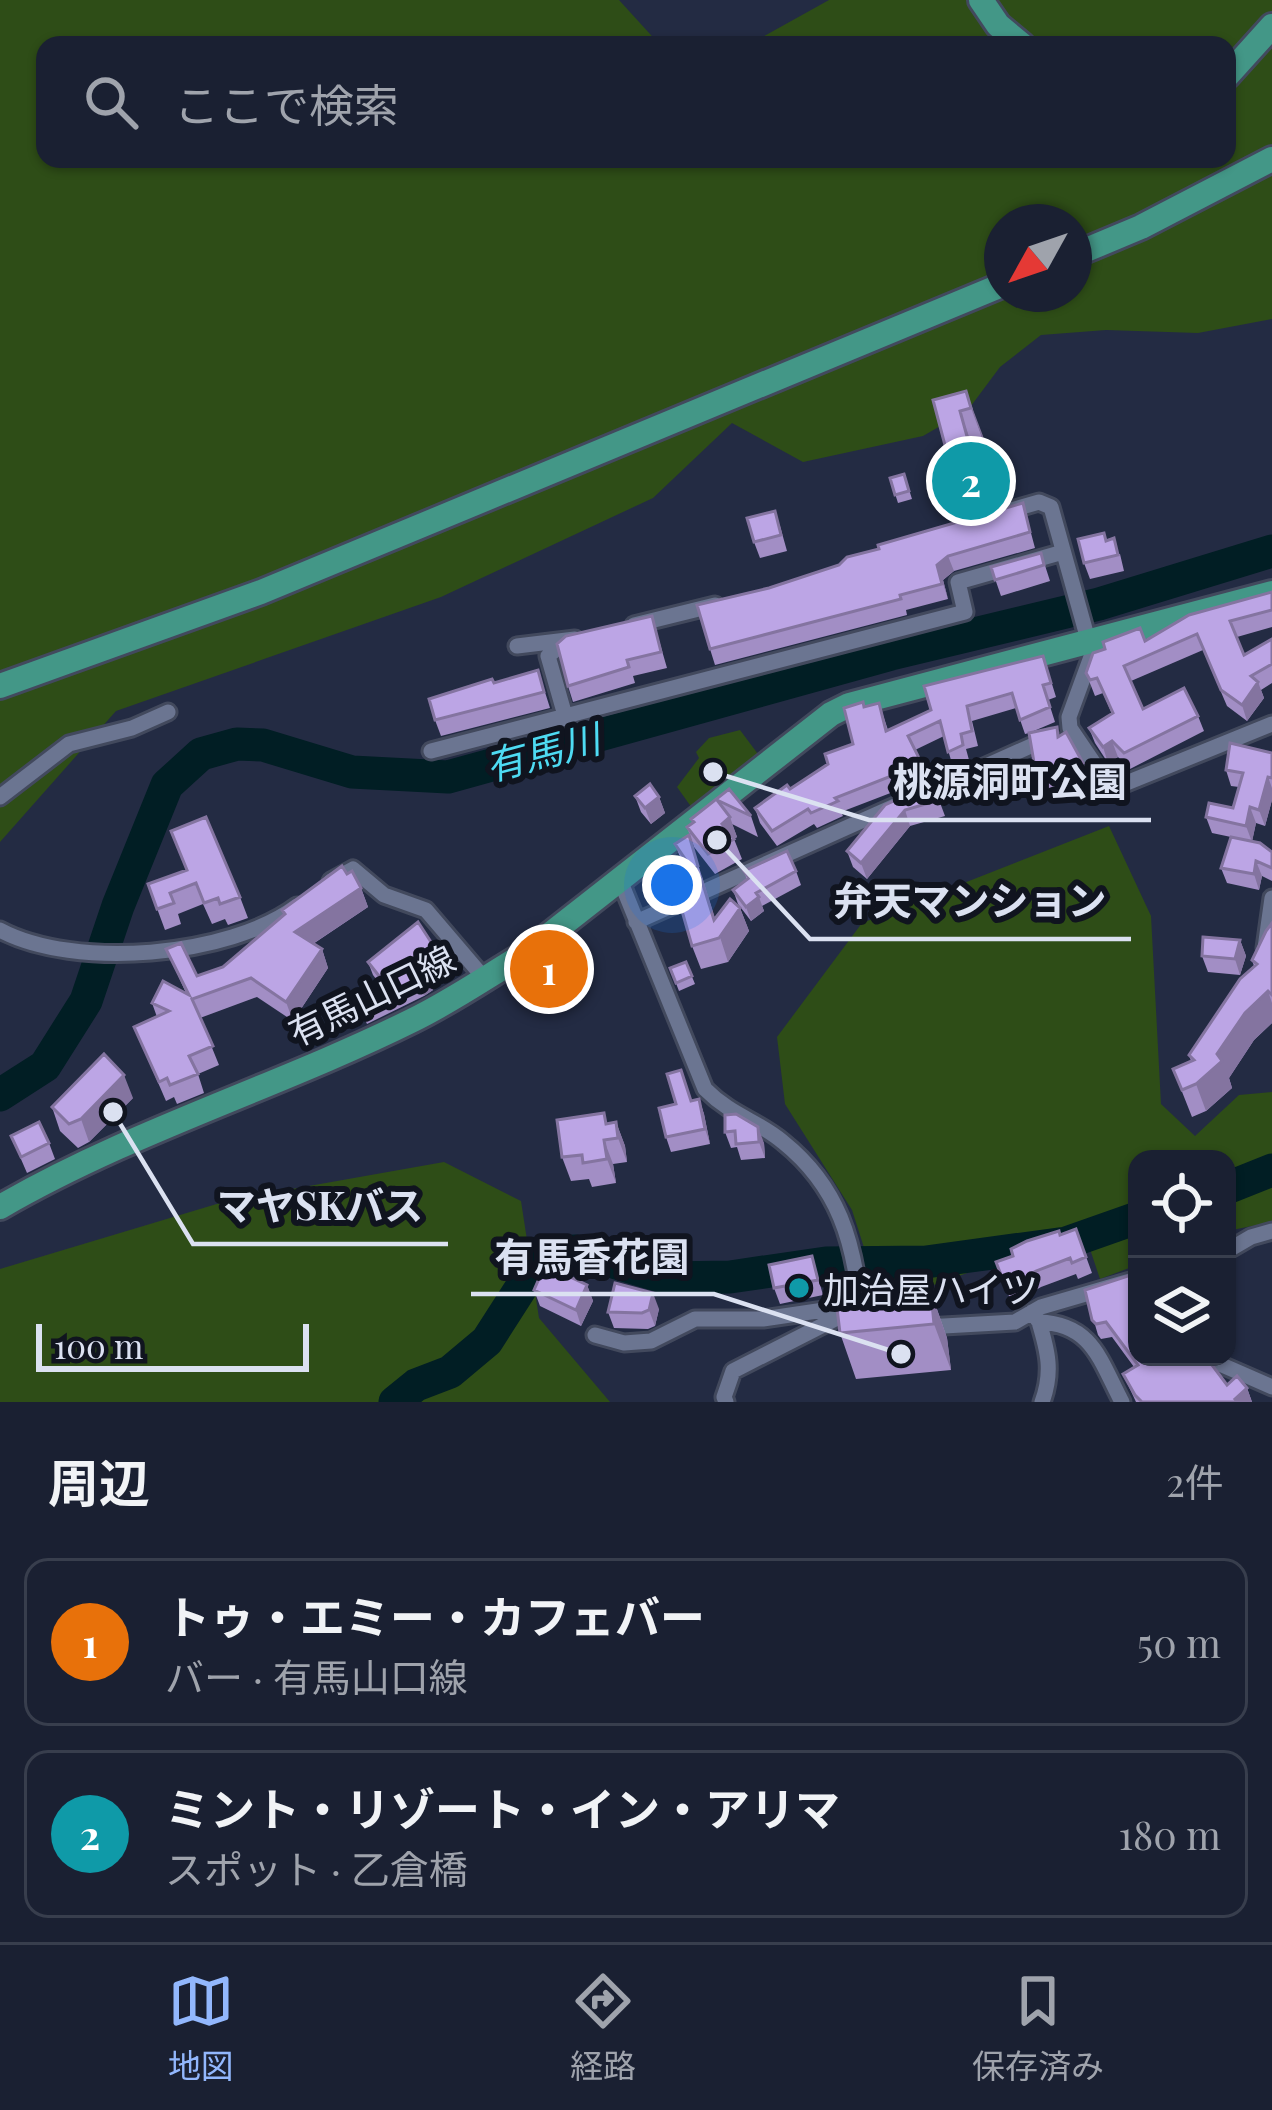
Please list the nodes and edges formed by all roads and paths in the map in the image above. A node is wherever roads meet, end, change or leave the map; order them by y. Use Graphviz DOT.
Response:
graph roads {
  1 [pos="981,0"];
  2 [pos="1272,26"];
  3 [pos="1011,36"];
  4 [pos="1236,66"];
  5 [pos="1272,159"];
  6 [pos="1092,247"];
  7 [pos="984,292"];
  8 [pos="996,515"];
  9 [pos="1064,552"];
  10 [pos="1272,593"];
  11 [pos="727,602"];
  12 [pos="612,631"];
  13 [pos="1087,633"];
  14 [pos="589,636"];
  15 [pos="565,641"];
  16 [pos="518,646"];
  17 [pos="0,686"];
  18 [pos="169,712"];
  19 [pos="566,719"];
  20 [pos="1272,724"];
  21 [pos="1070,728"];
  22 [pos="431,751"];
  23 [pos="0,797"];
  24 [pos="620,880"];
  25 [pos="1272,898"];
  26 [pos="636,922"];
  27 [pos="0,931"];
  28 [pos="1256,972"];
  29 [pos="484,978"];
  30 [pos="0,1207"];
  31 [pos="1272,1231"];
  32 [pos="1236,1246"];
  33 [pos="1128,1282"];
  34 [pos="862,1307"];
  35 [pos="1036,1317"];
  36 [pos="900,1328"];
  37 [pos="595,1335"];
  38 [pos="1224,1366"];
  39 [pos="1272,1387"];
  40 [pos="726,1402"];
  41 [pos="1042,1402"];
  42 [pos="1122,1402"];
  1 -- 3 [label="main road"];
  2 -- 4 [label="main road"];
  5 -- 6 [label="main road"];
  7 -- 17 [label="main road"];
  8 -- 9 [label="street"];
  9 -- 13 [label="street"];
  9 -- 19 [label="street"];
  10 -- 13 [label="main road, 有馬山口線"];
  11 -- 12 [label="street"];
  13 -- 21 [label="street"];
  13 -- 24 [label="main road, 有馬山口線"];
  14 -- 15 [label="street"];
  15 -- 16 [label="street"];
  15 -- 19 [label="street"];
  18 -- 23 [label="street"];
  19 -- 22 [label="street"];
  20 -- 21 [label="street"];
  21 -- 26 [label="street"];
  24 -- 26 [label="street"];
  24 -- 29 [label="main road, 有馬山口線"];
  25 -- 28 [label="street"];
  26 -- 34 [label="street"];
  27 -- 29 [label="street"];
  29 -- 30 [label="main road, 有馬山口線"];
  31 -- 32 [label="street"];
  33 -- 35 [label="street"];
  34 -- 37 [label="street"];
  34 -- 40 [label="street"];
  35 -- 36 [label="street"];
  35 -- 41 [label="street"];
  35 -- 42 [label="street"];
  38 -- 39 [label="street"];
}
